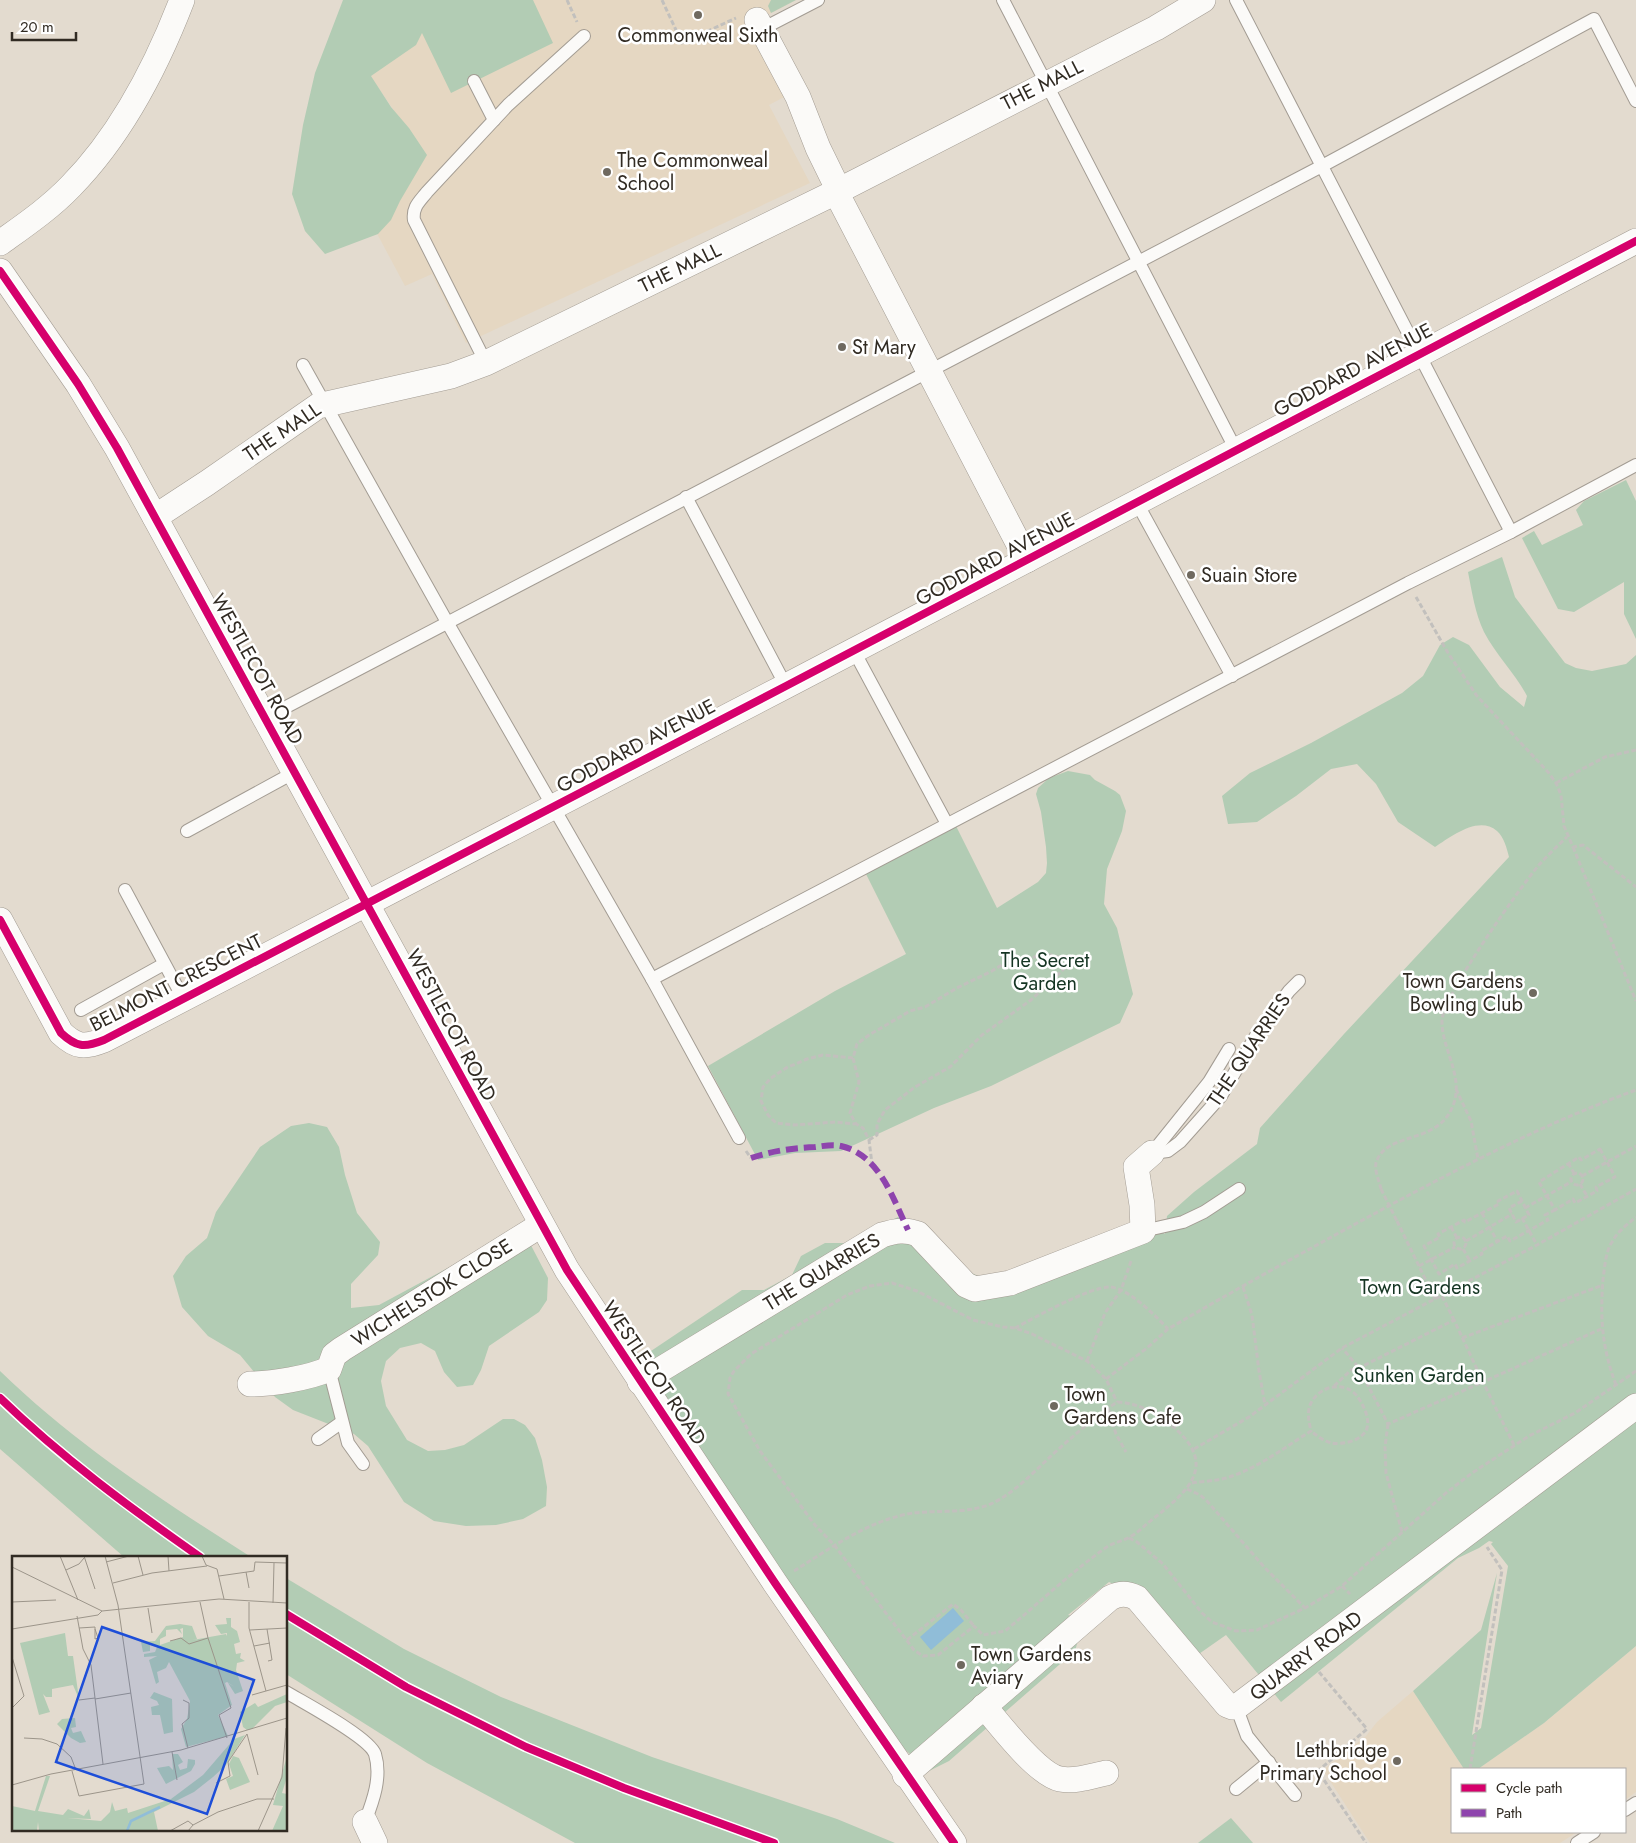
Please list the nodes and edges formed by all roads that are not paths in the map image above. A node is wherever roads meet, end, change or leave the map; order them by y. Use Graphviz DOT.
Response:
graph roads {
  1 [pos="182,0"];
  2 [pos="818,0"];
  3 [pos="1003,0"];
  4 [pos="1203,0"];
  5 [pos="1236,0"];
  6 [pos="753,22"];
  7 [pos="584,36"];
  8 [pos="474,81"];
  9 [pos="1047,82"];
  10 [pos="1636,100"];
  11 [pos="494,120"];
  12 [pos="1322,166"];
  13 [pos="838,191"];
  14 [pos="1636,241"];
  15 [pos="0,243"];
  16 [pos="1137,262"];
  17 [pos="0,271"];
  18 [pos="1419,354"];
  19 [pos="486,363"];
  20 [pos="303,364"];
  21 [pos="930,371"];
  22 [pos="324,403"];
  23 [pos="1236,450"];
  24 [pos="1636,465"];
  25 [pos="686,497"];
  26 [pos="1137,503"];
  27 [pos="155,517"];
  28 [pos="1511,532"];
  29 [pos="1027,560"];
  30 [pos="447,622"];
  31 [pos="854,651"];
  32 [pos="1232,676"];
  33 [pos="786,686"];
  34 [pos="266,718"];
  35 [pos="295,772"];
  36 [pos="554,807"];
  37 [pos="947,824"];
  38 [pos="187,831"];
  39 [pos="125,890"];
  40 [pos="367,903"];
  41 [pos="0,920"];
  42 [pos="164,964"];
  43 [pos="652,979"];
  44 [pos="1299,981"];
  45 [pos="183,998"];
  46 [pos="81,1010"];
  47 [pos="1229,1049"];
  48 [pos="739,1138"];
  49 [pos="1152,1153"];
  50 [pos="1238,1189"];
  51 [pos="541,1224"];
  52 [pos="1143,1231"];
  53 [pos="329,1368"];
  54 [pos="640,1382"];
  55 [pos="250,1384"];
  56 [pos="1636,1406"];
  57 [pos="342,1422"];
  58 [pos="318,1439"];
  59 [pos="363,1464"];
  60 [pos="288,1693"];
  61 [pos="984,1706"];
  62 [pos="1236,1706"];
  63 [pos="1269,1762"];
  64 [pos="1106,1773"];
  65 [pos="906,1775"];
  66 [pos="1236,1789"];
  67 [pos="1295,1795"];
  68 [pos="370,1833"];
  69 [pos="1592,1833"];
  70 [pos="954,1843"];
  71 [pos="1577,1843"];
  1 -- 15 [label="street"];
  2 -- 6 [label="lane"];
  3 -- 9 [label="lane"];
  4 -- 9 [label="street, THE MALL"];
  5 -- 12 [label="lane"];
  6 -- 13 [label="street"];
  7 -- 11 [label="lane"];
  8 -- 11 [label="lane"];
  9 -- 13 [label="street, THE MALL"];
  9 -- 16 [label="lane"];
  10 -- 12 [label="lane"];
  11 -- 19 [label="lane"];
  12 -- 16 [label="lane"];
  12 -- 18 [label="lane"];
  13 -- 19 [label="street, THE MALL"];
  13 -- 21 [label="street"];
  14 -- 18 [label="street, GODDARD AVENUE"];
  16 -- 21 [label="lane"];
  16 -- 23 [label="lane"];
  17 -- 27 [label="street, WESTLECOT ROAD"];
  18 -- 23 [label="street, GODDARD AVENUE"];
  18 -- 28 [label="lane"];
  19 -- 22 [label="street, THE MALL"];
  20 -- 22 [label="lane"];
  21 -- 25 [label="lane"];
  21 -- 29 [label="street"];
  22 -- 27 [label="street, THE MALL"];
  22 -- 30 [label="lane"];
  23 -- 26 [label="street, GODDARD AVENUE"];
  24 -- 28 [label="lane"];
  25 -- 30 [label="lane"];
  25 -- 33 [label="lane"];
  26 -- 29 [label="street, GODDARD AVENUE"];
  26 -- 32 [label="lane"];
  27 -- 34 [label="street, WESTLECOT ROAD"];
  28 -- 32 [label="lane"];
  29 -- 31 [label="street, GODDARD AVENUE"];
  30 -- 34 [label="lane"];
  30 -- 36 [label="lane"];
  31 -- 33 [label="street, GODDARD AVENUE"];
  31 -- 37 [label="lane"];
  32 -- 37 [label="lane"];
  33 -- 36 [label="street, GODDARD AVENUE"];
  34 -- 35 [label="street, WESTLECOT ROAD"];
  35 -- 38 [label="lane"];
  35 -- 40 [label="street, WESTLECOT ROAD"];
  36 -- 40 [label="street, GODDARD AVENUE"];
  36 -- 43 [label="lane"];
  37 -- 43 [label="lane"];
  39 -- 42 [label="lane"];
  40 -- 45 [label="street, BELMONT CRESCENT"];
  40 -- 51 [label="street, WESTLECOT ROAD"];
  41 -- 45 [label="street, BELMONT CRESCENT"];
  42 -- 45 [label="lane"];
  42 -- 46 [label="lane"];
  43 -- 48 [label="lane"];
  44 -- 49 [label="lane, THE QUARRIES"];
  47 -- 49 [label="lane, THE QUARRIES"];
  49 -- 52 [label="street, THE QUARRIES"];
  50 -- 52 [label="lane"];
  51 -- 53 [label="street, WICHELSTOK CLOSE"];
  51 -- 54 [label="street, WESTLECOT ROAD"];
  52 -- 54 [label="street, THE QUARRIES"];
  53 -- 55 [label="street"];
  53 -- 57 [label="lane"];
  54 -- 65 [label="street, WESTLECOT ROAD"];
  56 -- 62 [label="street, QUARRY ROAD"];
  57 -- 58 [label="lane"];
  57 -- 59 [label="lane"];
  60 -- 68 [label="lane"];
  61 -- 62 [label="street, QUARRY ROAD"];
  61 -- 64 [label="street"];
  61 -- 65 [label="street, QUARRY ROAD"];
  62 -- 63 [label="lane"];
  63 -- 66 [label="lane"];
  63 -- 67 [label="lane"];
  65 -- 70 [label="street, WESTLECOT ROAD"];
  69 -- 71 [label="lane"];
}
